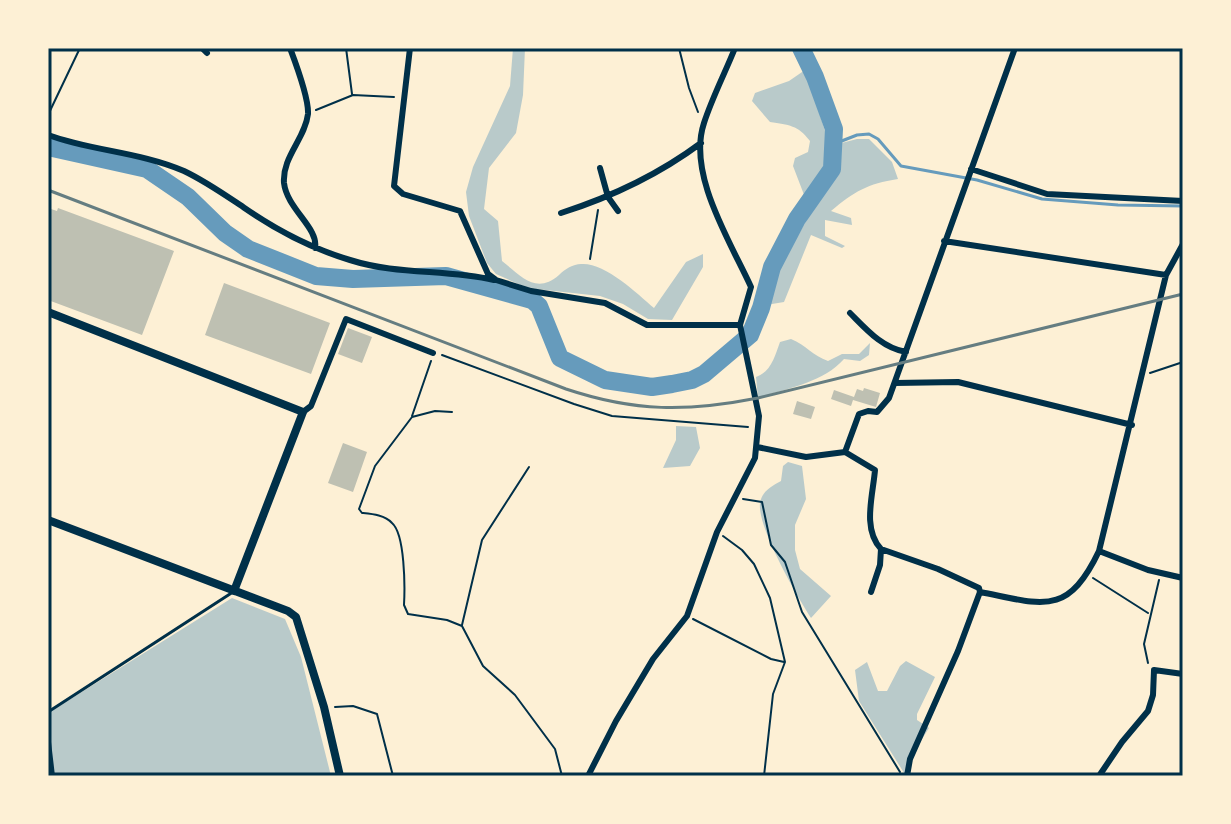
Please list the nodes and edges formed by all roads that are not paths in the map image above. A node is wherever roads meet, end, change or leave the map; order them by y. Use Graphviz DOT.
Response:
graph roads {
  1 [pos="290,48"];
  2 [pos="410,48"];
  3 [pos="735,48"];
  4 [pos="1015,48"];
  5 [pos="48,135"];
  6 [pos="701,143"];
  7 [pos="600,168"];
  8 [pos="971,169"];
  9 [pos="608,197"];
  10 [pos="1183,201"];
  11 [pos="618,211"];
  12 [pos="561,213"];
  13 [pos="944,241"];
  14 [pos="1183,244"];
  15 [pos="315,248"];
  16 [pos="1166,275"];
  17 [pos="496,280"];
  18 [pos="48,312"];
  19 [pos="850,313"];
  20 [pos="740,328"];
  21 [pos="906,352"];
  22 [pos="433,353"];
  23 [pos="895,383"];
  24 [pos="303,412"];
  25 [pos="1132,425"];
  26 [pos="757,447"];
  27 [pos="845,452"];
  28 [pos="48,520"];
  29 [pos="881,549"];
  30 [pos="1099,551"];
  31 [pos="1183,578"];
  32 [pos="234,591"];
  33 [pos="871,592"];
  34 [pos="980,592"];
  35 [pos="1183,674"];
  36 [pos="48,712"];
  37 [pos="48,742"];
  38 [pos="52,776"];
  39 [pos="340,776"];
  40 [pos="588,776"];
  41 [pos="905,776"];
  42 [pos="1099,776"];
  1 -- 15 [label="street"];
  2 -- 17 [label="street"];
  3 -- 6 [label="street"];
  4 -- 8 [label="street"];
  5 -- 15 [label="street"];
  6 -- 9 [label="street"];
  6 -- 20 [label="street"];
  7 -- 9 [label="street"];
  8 -- 10 [label="street"];
  8 -- 13 [label="street"];
  9 -- 11 [label="street"];
  9 -- 12 [label="street"];
  13 -- 16 [label="street"];
  13 -- 21 [label="street"];
  14 -- 16 [label="street"];
  15 -- 17 [label="street"];
  16 -- 25 [label="street"];
  17 -- 20 [label="street"];
  18 -- 24 [label="street"];
  19 -- 21 [label="street"];
  20 -- 26 [label="street"];
  21 -- 23 [label="street"];
  22 -- 24 [label="street"];
  23 -- 25 [label="street"];
  23 -- 27 [label="street"];
  24 -- 32 [label="street"];
  25 -- 30 [label="street"];
  26 -- 27 [label="street"];
  26 -- 40 [label="street"];
  27 -- 29 [label="street"];
  28 -- 32 [label="street"];
  29 -- 33 [label="street"];
  29 -- 34 [label="street"];
  30 -- 31 [label="street"];
  30 -- 34 [label="street"];
  32 -- 36 [label="lane"];
  32 -- 39 [label="street"];
  34 -- 41 [label="street"];
  35 -- 42 [label="street"];
  37 -- 38 [label="street"];
}
